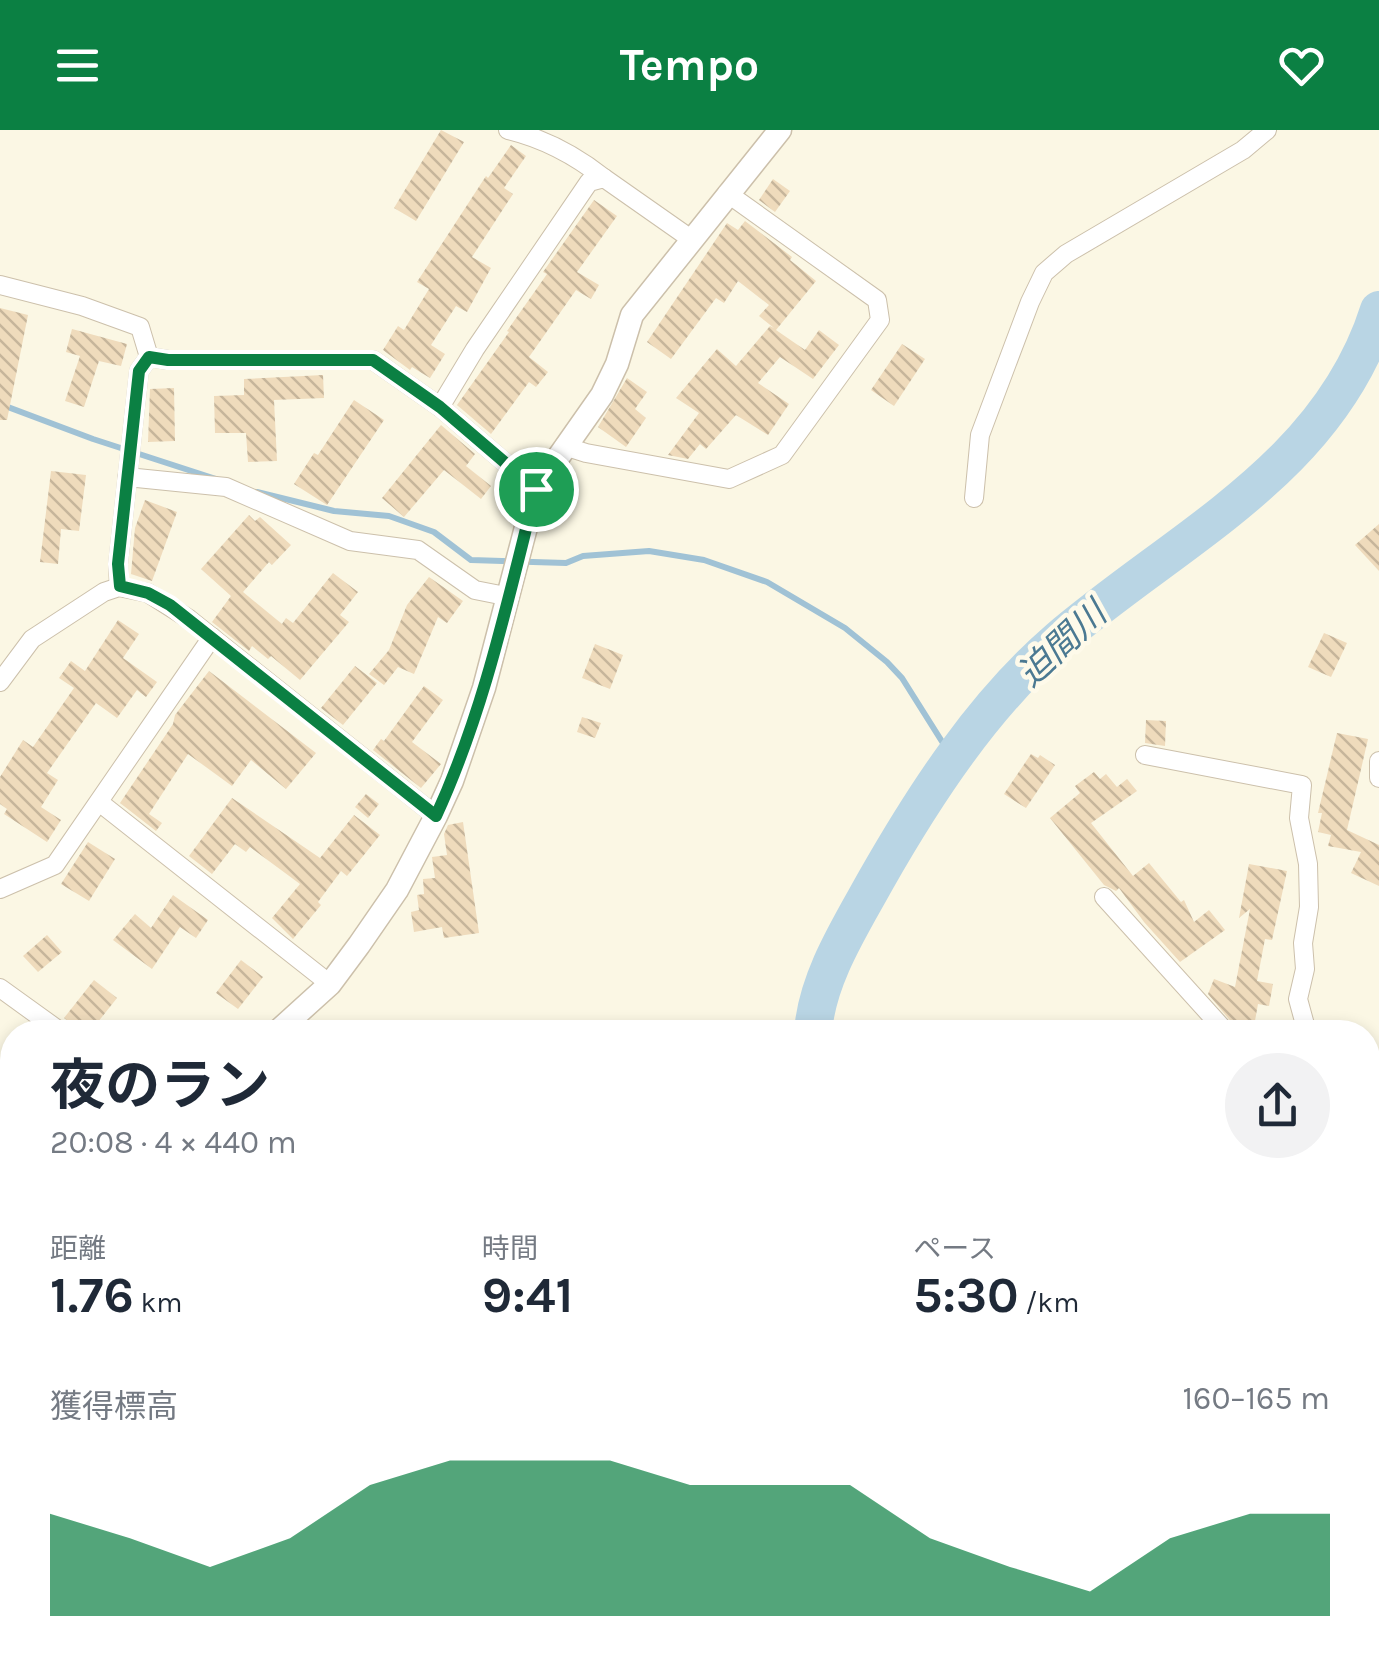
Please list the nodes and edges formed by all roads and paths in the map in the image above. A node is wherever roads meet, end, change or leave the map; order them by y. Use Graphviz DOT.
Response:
graph roads {
  1 [pos="508,130"];
  2 [pos="780,130"];
  3 [pos="1268,130"];
  4 [pos="604,178"];
  5 [pos="727,193"];
  6 [pos="691,239"];
  7 [pos="0,284"];
  8 [pos="149,357"];
  9 [pos="440,407"];
  10 [pos="564,446"];
  11 [pos="127,477"];
  12 [pos="536,489"];
  13 [pos="974,498"];
  14 [pos="120,586"];
  15 [pos="510,597"];
  16 [pos="212,638"];
  17 [pos="0,682"];
  18 [pos="1144,755"];
  19 [pos="1379,762"];
  20 [pos="1379,778"];
  21 [pos="99,802"];
  22 [pos="436,816"];
  23 [pos="0,890"];
  24 [pos="1104,897"];
  25 [pos="330,984"];
  26 [pos="0,988"];
  27 [pos="45,1020"];
  28 [pos="297,1020"];
  29 [pos="1215,1020"];
  30 [pos="1303,1020"];
  1 -- 4 [label="street"];
  2 -- 5 [label="street"];
  3 -- 13 [label="street"];
  4 -- 6 [label="street"];
  4 -- 9 [label="street"];
  5 -- 6 [label="street"];
  5 -- 10 [label="street"];
  6 -- 10 [label="street"];
  7 -- 8 [label="street"];
  8 -- 9 [label="street"];
  8 -- 11 [label="street"];
  9 -- 12 [label="street"];
  10 -- 12 [label="street"];
  11 -- 14 [label="street"];
  11 -- 15 [label="street"];
  12 -- 15 [label="street"];
  14 -- 16 [label="street"];
  14 -- 17 [label="street"];
  15 -- 22 [label="street"];
  16 -- 21 [label="street"];
  16 -- 22 [label="street"];
  18 -- 30 [label="street"];
  19 -- 20 [label="street"];
  21 -- 23 [label="street"];
  21 -- 25 [label="street"];
  22 -- 25 [label="street"];
  24 -- 29 [label="street"];
  25 -- 28 [label="street"];
  26 -- 27 [label="street"];
}
